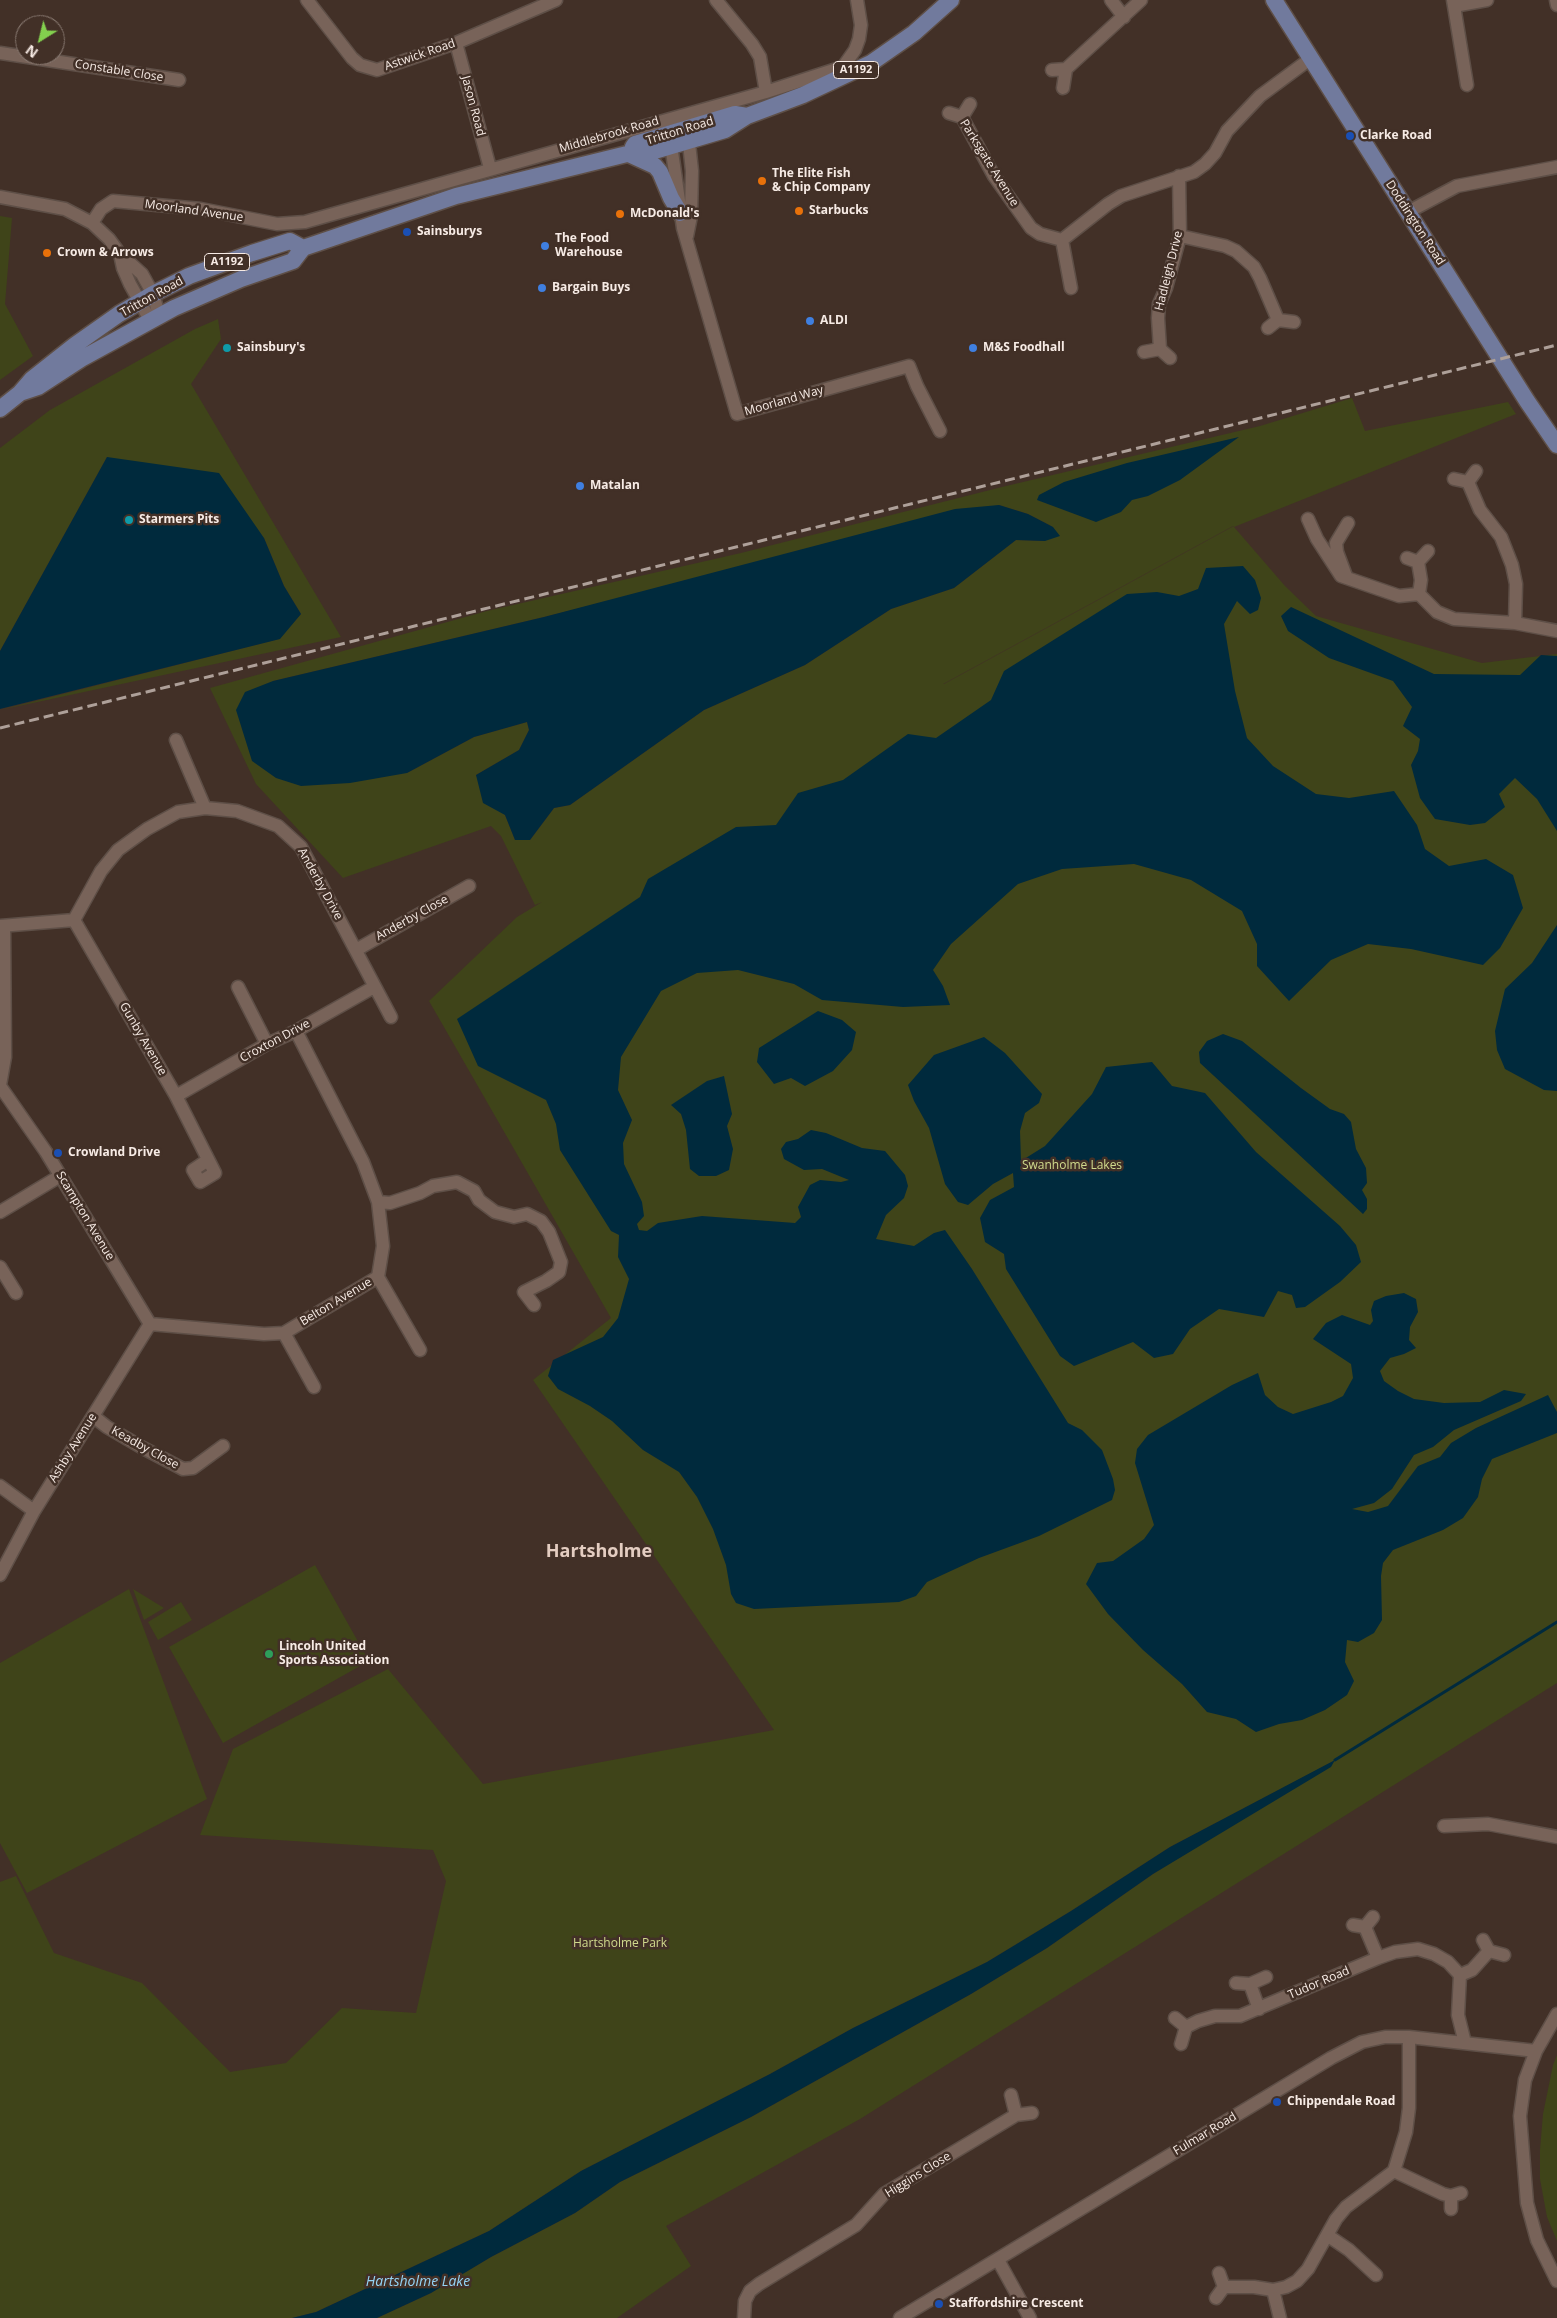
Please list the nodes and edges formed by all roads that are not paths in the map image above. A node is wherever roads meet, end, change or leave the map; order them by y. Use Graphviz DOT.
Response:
graph roads {
  1 [pos="307,0"];
  2 [pos="556,0"];
  3 [pos="716,0"];
  4 [pos="857,0"];
  5 [pos="952,0"];
  6 [pos="1111,0"];
  7 [pos="1141,0"];
  8 [pos="1274,0"];
  9 [pos="1487,0"];
  10 [pos="1556,0"];
  11 [pos="538,3"];
  12 [pos="1454,3"];
  13 [pos="1557,5"];
  14 [pos="1124,17"];
  15 [pos="456,43"];
  16 [pos="0,53"];
  17 [pos="1310,59"];
  18 [pos="1066,69"];
  19 [pos="1052,70"];
  20 [pos="179,80"];
  21 [pos="1467,85"];
  22 [pos="1063,88"];
  23 [pos="766,92"];
  24 [pos="970,104"];
  25 [pos="949,113"];
  26 [pos="962,117"];
  27 [pos="689,135"];
  28 [pos="671,140"];
  29 [pos="627,154"];
  30 [pos="1557,167"];
  31 [pos="490,168"];
  32 [pos="1179,176"];
  33 [pos="0,197"];
  34 [pos="1408,212"];
  35 [pos="680,213"];
  36 [pos="92,222"];
  37 [pos="305,222"];
  38 [pos="1180,236"];
  39 [pos="687,238"];
  40 [pos="1062,240"];
  41 [pos="303,248"];
  42 [pos="120,254"];
  43 [pos="190,276"];
  44 [pos="258,277"];
  45 [pos="1071,288"];
  46 [pos="153,294"];
  47 [pos="138,302"];
  48 [pos="155,318"];
  49 [pos="1294,322"];
  50 [pos="1160,349"];
  51 [pos="1144,352"];
  52 [pos="1170,358"];
  53 [pos="20,393"];
  54 [pos="0,409"];
  55 [pos="940,431"];
  56 [pos="1557,445"];
  57 [pos="1476,471"];
  58 [pos="1454,479"];
  59 [pos="1468,482"];
  60 [pos="1308,519"];
  61 [pos="1348,522"];
  62 [pos="1428,551"];
  63 [pos="1347,578"];
  64 [pos="1419,594"];
  65 [pos="1516,623"];
  66 [pos="1557,631"];
  67 [pos="176,740"];
  68 [pos="205,808"];
  69 [pos="469,886"];
  70 [pos="74,920"];
  71 [pos="2,926"];
  72 [pos="356,950"];
  73 [pos="238,987"];
  74 [pos="374,987"];
  75 [pos="391,1018"];
  76 [pos="296,1031"];
  77 [pos="267,1044"];
  78 [pos="0,1085"];
  79 [pos="176,1096"];
  80 [pos="208,1160"];
  81 [pos="60,1176"];
  82 [pos="378,1202"];
  83 [pos="0,1212"];
  84 [pos="0,1267"];
  85 [pos="378,1277"];
  86 [pos="16,1293"];
  87 [pos="534,1305"];
  88 [pos="150,1324"];
  89 [pos="284,1333"];
  90 [pos="420,1350"];
  91 [pos="314,1387"];
  92 [pos="92,1416"];
  93 [pos="223,1446"];
  94 [pos="0,1486"];
  95 [pos="34,1511"];
  96 [pos="0,1574"];
  97 [pos="1444,1826"];
  98 [pos="1557,1837"];
  99 [pos="1364,1923"];
  100 [pos="1504,1955"];
  101 [pos="1378,1958"];
  102 [pos="1460,1975"];
  103 [pos="1266,1977"];
  104 [pos="1236,1983"];
  105 [pos="1250,1984"];
  106 [pos="1259,2009"];
  107 [pos="1557,2014"];
  108 [pos="1175,2018"];
  109 [pos="1186,2027"];
  110 [pos="1409,2037"];
  111 [pos="1465,2043"];
  112 [pos="1181,2044"];
  113 [pos="1536,2051"];
  114 [pos="1011,2095"];
  115 [pos="1032,2113"];
  116 [pos="1016,2115"];
  117 [pos="1394,2171"];
  118 [pos="1454,2199"];
  119 [pos="1328,2235"];
  120 [pos="998,2260"];
  121 [pos="1219,2273"];
  122 [pos="1379,2277"];
  123 [pos="1557,2281"];
  124 [pos="1224,2287"];
  125 [pos="1273,2290"];
  126 [pos="1216,2298"];
  127 [pos="744,2318"];
  128 [pos="900,2318"];
  129 [pos="1030,2318"];
  130 [pos="1280,2318"];
  1 -- 15 [label="street, Astwick Road"];
  2 -- 11 [label="street, Astwick Road"];
  3 -- 23 [label="street"];
  4 -- 23 [label="street, Middlebrook Road"];
  5 -- 27 [label="main road, Tritton Road / A1192"];
  6 -- 14 [label="street"];
  7 -- 14 [label="street"];
  8 -- 17 [label="main road, Doddington Road"];
  9 -- 12 [label="street"];
  10 -- 13 [label="street"];
  11 -- 15 [label="street, Astwick Road"];
  12 -- 21 [label="street"];
  14 -- 18 [label="street"];
  15 -- 31 [label="street, Jason Road"];
  16 -- 20 [label="street, Constable Close"];
  17 -- 32 [label="street"];
  17 -- 34 [label="main road, Doddington Road"];
  18 -- 19 [label="street"];
  18 -- 22 [label="street"];
  23 -- 31 [label="street, Middlebrook Road"];
  24 -- 26 [label="street"];
  25 -- 26 [label="street, Parksgate Avenue"];
  26 -- 40 [label="street, Parksgate Avenue"];
  27 -- 28 [label="main road, Tritton Road"];
  27 -- 39 [label="street, Moorland Way"];
  28 -- 29 [label="main road, Tritton Road"];
  28 -- 35 [label="street, Moorland Way"];
  29 -- 35 [label="main road"];
  29 -- 41 [label="main road, Tritton Road / A1192"];
  30 -- 34 [label="street"];
  31 -- 37 [label="street, Middlebrook Road"];
  32 -- 38 [label="street, Hadleigh Drive"];
  32 -- 40 [label="street"];
  33 -- 36 [label="street"];
  34 -- 56 [label="main road, Doddington Road"];
  35 -- 39 [label="street, Moorland Way"];
  36 -- 37 [label="street, Moorland Avenue"];
  36 -- 42 [label="street"];
  38 -- 49 [label="street"];
  38 -- 50 [label="street, Hadleigh Drive"];
  39 -- 55 [label="street, Moorland Way"];
  40 -- 45 [label="street"];
  41 -- 43 [label="main road, Tritton Road / A1192"];
  41 -- 44 [label="main road, Tritton Road / A1192"];
  42 -- 46 [label="street"];
  42 -- 47 [label="street"];
  43 -- 44 [label="main road"];
  43 -- 46 [label="main road, Tritton Road / A1192"];
  44 -- 48 [label="main road, Tritton Road / A1192"];
  46 -- 47 [label="main road, Tritton Road / A1192"];
  46 -- 48 [label="street"];
  47 -- 48 [label="street"];
  47 -- 53 [label="main road, Tritton Road / A1192"];
  48 -- 53 [label="main road, Tritton Road / A1192"];
  50 -- 51 [label="street"];
  50 -- 52 [label="street"];
  53 -- 54 [label="main road, Tritton Road / A1192"];
  57 -- 59 [label="street"];
  58 -- 59 [label="street"];
  59 -- 65 [label="street"];
  60 -- 63 [label="street"];
  61 -- 63 [label="street"];
  62 -- 64 [label="street"];
  63 -- 64 [label="street"];
  64 -- 65 [label="street"];
  65 -- 66 [label="street"];
  67 -- 68 [label="street"];
  68 -- 70 [label="street, Anderby Drive"];
  68 -- 72 [label="street, Anderby Drive"];
  69 -- 72 [label="street, Anderby Close"];
  70 -- 71 [label="street"];
  70 -- 79 [label="street, Gunby Avenue"];
  71 -- 78 [label="street, Scampton Avenue"];
  72 -- 74 [label="street, Anderby Drive"];
  73 -- 77 [label="street"];
  74 -- 75 [label="street, Anderby Drive"];
  74 -- 76 [label="street, Croxton Drive"];
  76 -- 77 [label="street, Croxton Drive"];
  76 -- 82 [label="street, Belton Avenue"];
  77 -- 79 [label="street, Croxton Drive"];
  78 -- 81 [label="street, Scampton Avenue"];
  79 -- 80 [label="street, Gunby Avenue"];
  81 -- 83 [label="street"];
  81 -- 88 [label="street, Scampton Avenue"];
  82 -- 85 [label="street, Belton Avenue"];
  82 -- 87 [label="street"];
  84 -- 86 [label="street"];
  85 -- 89 [label="street, Belton Avenue"];
  85 -- 90 [label="street"];
  88 -- 89 [label="street, Belton Avenue"];
  88 -- 92 [label="street, Ashby Avenue"];
  89 -- 91 [label="street"];
  92 -- 93 [label="street, Keadby Close"];
  92 -- 95 [label="street, Ashby Avenue"];
  94 -- 95 [label="street"];
  95 -- 96 [label="street, Ashby Avenue"];
  97 -- 98 [label="street"];
  99 -- 101 [label="street"];
  100 -- 102 [label="street"];
  101 -- 102 [label="street, Tudor Road"];
  101 -- 106 [label="street, Tudor Road"];
  102 -- 111 [label="street"];
  103 -- 105 [label="street"];
  104 -- 105 [label="street"];
  105 -- 106 [label="street"];
  106 -- 109 [label="street, Tudor Road"];
  107 -- 113 [label="street"];
  108 -- 109 [label="street"];
  109 -- 112 [label="street"];
  110 -- 111 [label="street, Fulmar Road"];
  110 -- 117 [label="street"];
  110 -- 120 [label="street, Fulmar Road"];
  111 -- 113 [label="street, Fulmar Road"];
  113 -- 123 [label="street"];
  114 -- 116 [label="street"];
  115 -- 116 [label="street, Higgins Close"];
  116 -- 127 [label="street, Higgins Close"];
  117 -- 118 [label="street"];
  117 -- 119 [label="street"];
  119 -- 122 [label="street"];
  119 -- 125 [label="street"];
  120 -- 128 [label="street, Fulmar Road"];
  120 -- 129 [label="street"];
  121 -- 124 [label="street"];
  124 -- 125 [label="street"];
  124 -- 126 [label="street"];
  125 -- 130 [label="street"];
}
